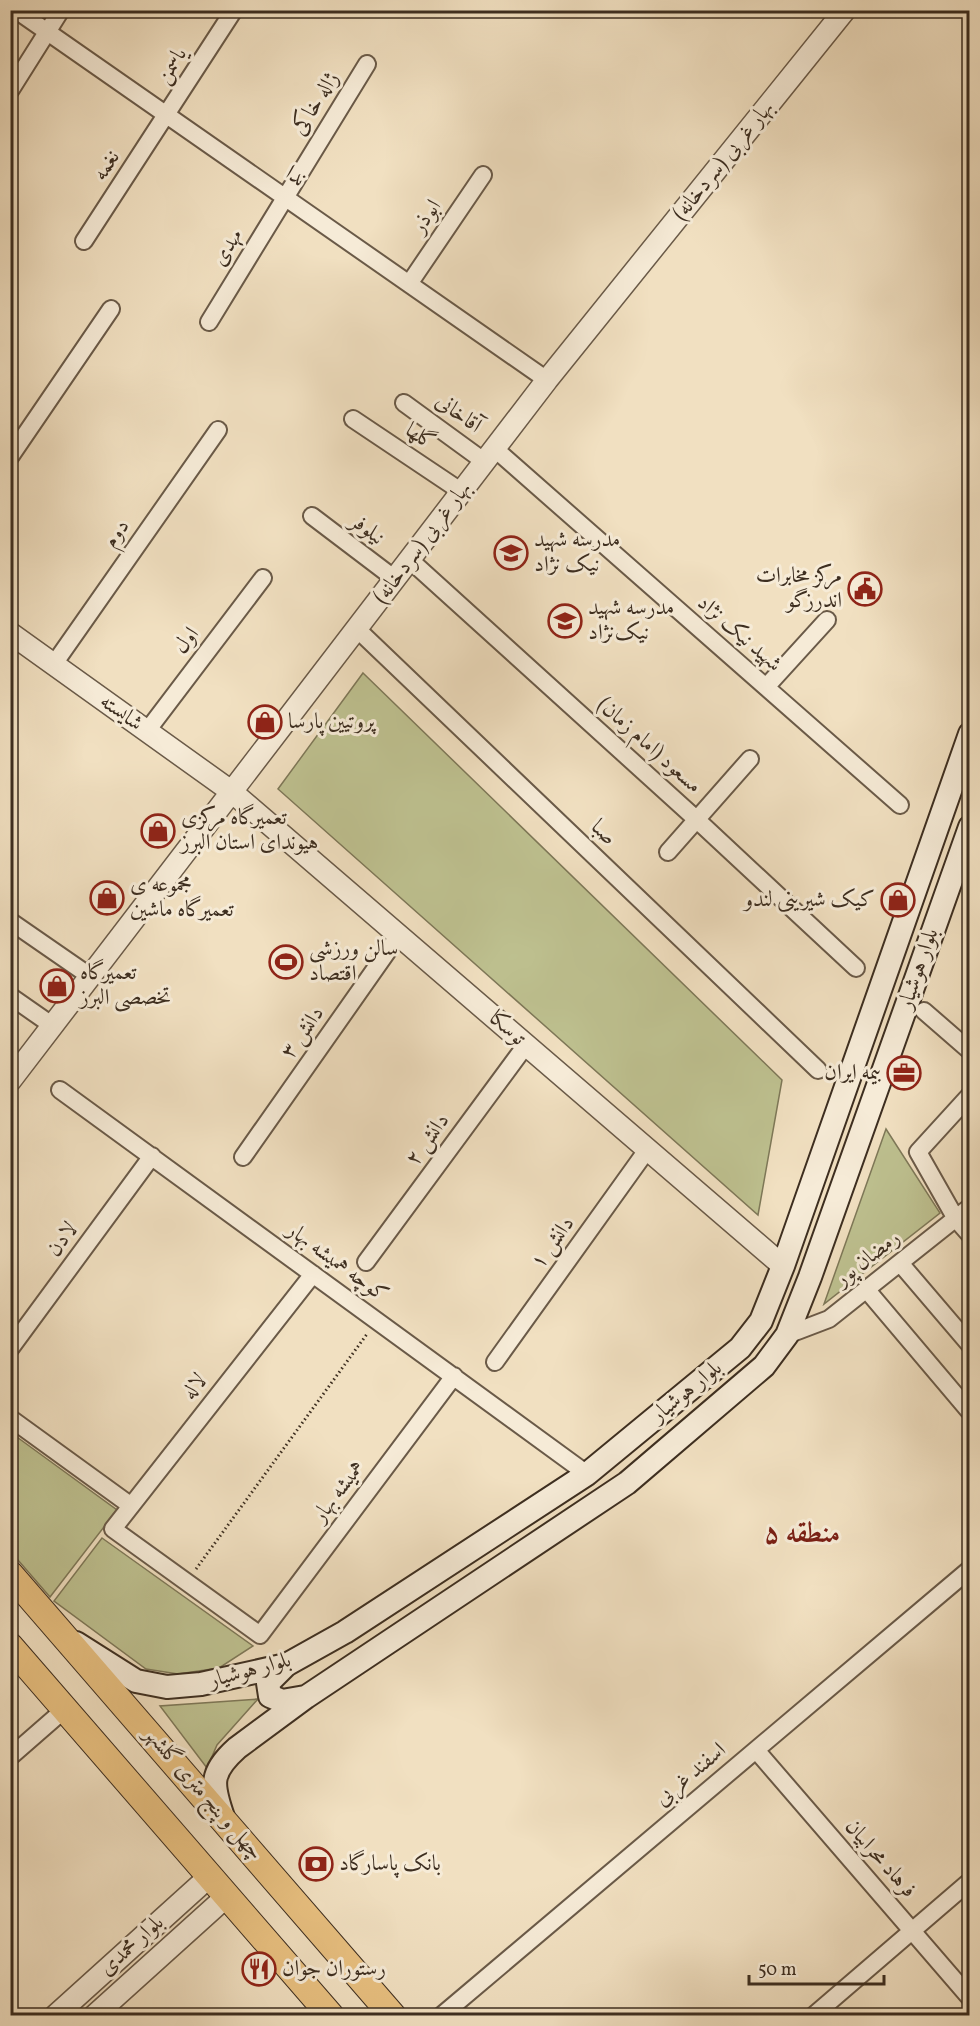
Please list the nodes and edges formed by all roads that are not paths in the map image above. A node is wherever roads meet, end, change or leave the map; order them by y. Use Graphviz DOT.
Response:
graph roads {
  1 [pos="16,10"];
  2 [pos="61,10"];
  3 [pos="234,10"];
  4 [pos="844,10"];
  5 [pos="47,32"];
  6 [pos="367,64"];
  7 [pos="10,91"];
  8 [pos="167,116"];
  9 [pos="483,175"];
  10 [pos="285,198"];
  11 [pos="84,241"];
  12 [pos="409,284"];
  13 [pos="111,309"];
  14 [pos="209,322"];
  15 [pos="547,380"];
  16 [pos="404,403"];
  17 [pos="353,419"];
  18 [pos="218,430"];
  19 [pos="490,455"];
  20 [pos="10,457"];
  21 [pos="462,492"];
  22 [pos="312,516"];
  23 [pos="410,560"];
  24 [pos="263,578"];
  25 [pos="395,579"];
  26 [pos="827,620"];
  27 [pos="357,629"];
  28 [pos="10,633"];
  29 [pos="54,664"];
  30 [pos="766,687"];
  31 [pos="147,731"];
  32 [pos="969,734"];
  33 [pos="750,759"];
  34 [pos="964,772"];
  35 [pos="232,792"];
  36 [pos="900,805"];
  37 [pos="696,819"];
  38 [pos="936,828"];
  39 [pos="966,847"];
  40 [pos="668,852"];
  41 [pos="10,921"];
  42 [pos="399,935"];
  43 [pos="856,968"];
  44 [pos="91,977"];
  45 [pos="10,996"];
  46 [pos="924,1011"];
  47 [pos="52,1026"];
  48 [pos="526,1045"];
  49 [pos="969,1051"];
  50 [pos="818,1070"];
  51 [pos="10,1081"];
  52 [pos="60,1090"];
  53 [pos="969,1095"];
  54 [pos="647,1150"];
  55 [pos="152,1156"];
  56 [pos="243,1157"];
  57 [pos="969,1207"];
  58 [pos="956,1219"];
  59 [pos="969,1234"];
  60 [pos="366,1262"];
  61 [pos="900,1263"];
  62 [pos="783,1266"];
  63 [pos="313,1274"];
  64 [pos="866,1289"];
  65 [pos="787,1335"];
  66 [pos="969,1345"];
  67 [pos="10,1349"];
  68 [pos="495,1362"];
  69 [pos="454,1376"];
  70 [pos="969,1412"];
  71 [pos="10,1418"];
  72 [pos="587,1474"];
  73 [pos="130,1505"];
  74 [pos="969,1569"];
  75 [pos="10,1574"];
  76 [pos="186,1582"];
  77 [pos="61,1634"];
  78 [pos="10,1646"];
  79 [pos="286,1665"];
  80 [pos="306,1697"];
  81 [pos="65,1709"];
  82 [pos="756,1750"];
  83 [pos="10,1757"];
  84 [pos="223,1817"];
  85 [pos="210,1876"];
  86 [pos="969,1881"];
  87 [pos="227,1896"];
  88 [pos="170,1912"];
  89 [pos="912,1930"];
  90 [pos="185,1934"];
  91 [pos="969,1998"];
  92 [pos="55,2016"];
  93 [pos="94,2016"];
  94 [pos="331,2016"];
  95 [pos="393,2016"];
  96 [pos="441,2016"];
  97 [pos="813,2016"];
  1 -- 5 [label="street, ندا"];
  2 -- 5 [label="street"];
  3 -- 8 [label="street, یاسمن"];
  4 -- 15 [label="street, بهار غربی (سردخانه)"];
  5 -- 7 [label="street"];
  5 -- 8 [label="street, ندا"];
  6 -- 10 [label="street, ژاله خاکی"];
  8 -- 10 [label="street, ندا"];
  8 -- 11 [label="street, نغمه"];
  9 -- 12 [label="street, ابوذر"];
  10 -- 12 [label="street, ندا"];
  10 -- 14 [label="street, مهدی"];
  12 -- 15 [label="street, ندا"];
  13 -- 20 [label="street"];
  15 -- 19 [label="street, بهار غربی (سردخانه)"];
  16 -- 19 [label="street, آقاخانی"];
  17 -- 21 [label="street, گلها"];
  18 -- 29 [label="street, دوم"];
  19 -- 21 [label="street, بهار غربی (سردخانه)"];
  19 -- 30 [label="street, شهید نیک نژاد"];
  21 -- 23 [label="street, بهار غربی (سردخانه)"];
  22 -- 25 [label="street, نیلوفر"];
  23 -- 25 [label="street, بهار غربی (سردخانه)"];
  23 -- 37 [label="street, مسعود (امام زمان)"];
  24 -- 31 [label="street, اول"];
  25 -- 27 [label="street, بهار غربی (سردخانه)"];
  26 -- 30 [label="street"];
  27 -- 35 [label="street, بهار غربی (سردخانه)"];
  27 -- 50 [label="street, صبا"];
  28 -- 29 [label="street, شایسته"];
  29 -- 31 [label="street, شایسته"];
  30 -- 36 [label="street, شهید نیک نژاد"];
  31 -- 35 [label="street, شایسته"];
  32 -- 34 [label="main road, بلوار هوشیار"];
  33 -- 37 [label="street"];
  34 -- 38 [label="main road, بلوار هوشیار"];
  35 -- 42 [label="street, توسکا"];
  35 -- 44 [label="street, بهار غربی (سردخانه)"];
  37 -- 40 [label="street"];
  37 -- 43 [label="street, مسعود (امام زمان)"];
  38 -- 39 [label="main road"];
  38 -- 62 [label="main road, بلوار هوشیار"];
  39 -- 65 [label="main road, بلوار هوشیار"];
  41 -- 44 [label="street"];
  42 -- 48 [label="street, توسکا"];
  42 -- 56 [label="street, دانش ۳"];
  44 -- 47 [label="street, بهار غربی (سردخانه)"];
  45 -- 47 [label="street"];
  46 -- 49 [label="street"];
  47 -- 51 [label="street, بهار غربی (سردخانه)"];
  48 -- 54 [label="street, توسکا"];
  48 -- 60 [label="street, دانش ۲"];
  52 -- 55 [label="street, کوچه همیشه بهار"];
  53 -- 58 [label="street"];
  54 -- 62 [label="street, توسکا"];
  54 -- 68 [label="street, دانش ۱"];
  55 -- 63 [label="street, کوچه همیشه بهار"];
  55 -- 67 [label="street, لادن"];
  57 -- 58 [label="street, رمضان پور"];
  58 -- 59 [label="street"];
  58 -- 61 [label="street, رمضان پور"];
  61 -- 64 [label="street, رمضان پور"];
  61 -- 66 [label="street"];
  62 -- 72 [label="main road, بلوار هوشیار"];
  63 -- 69 [label="street, کوچه همیشه بهار"];
  63 -- 73 [label="street, لاله"];
  64 -- 65 [label="street, رمضان پور"];
  64 -- 70 [label="street"];
  65 -- 80 [label="main road, بلوار هوشیار"];
  69 -- 72 [label="street, کوچه همیشه بهار"];
  69 -- 76 [label="street, همیشه بهار"];
  71 -- 73 [label="street"];
  72 -- 79 [label="main road, بلوار هوشیار"];
  73 -- 76 [label="street, لاله"];
  74 -- 82 [label="street, اسفند غربی"];
  75 -- 77 [label="main road, چهل و پنج متری گلشهر"];
  77 -- 79 [label="main road, بلوار هوشیار"];
  77 -- 84 [label="main road, چهل و پنج متری گلشهر"];
  78 -- 81 [label="main road"];
  79 -- 80 [label="main road"];
  80 -- 84 [label="main road, بلوار هوشیار"];
  81 -- 83 [label="street"];
  81 -- 85 [label="main road"];
  82 -- 89 [label="street, فرهاد محرابیان"];
  82 -- 96 [label="street, اسفند غربی"];
  84 -- 95 [label="main road, چهل و پنج متری گلشهر"];
  85 -- 87 [label="main road"];
  85 -- 88 [label="street, بلوار محمدی"];
  86 -- 89 [label="street"];
  87 -- 90 [label="street, بلوار محمدی"];
  87 -- 94 [label="main road"];
  88 -- 90 [label="street"];
  88 -- 92 [label="street, بلوار محمدی"];
  89 -- 91 [label="street, فرهاد محرابیان"];
  89 -- 97 [label="street"];
  90 -- 93 [label="street, بلوار محمدی"];
}
